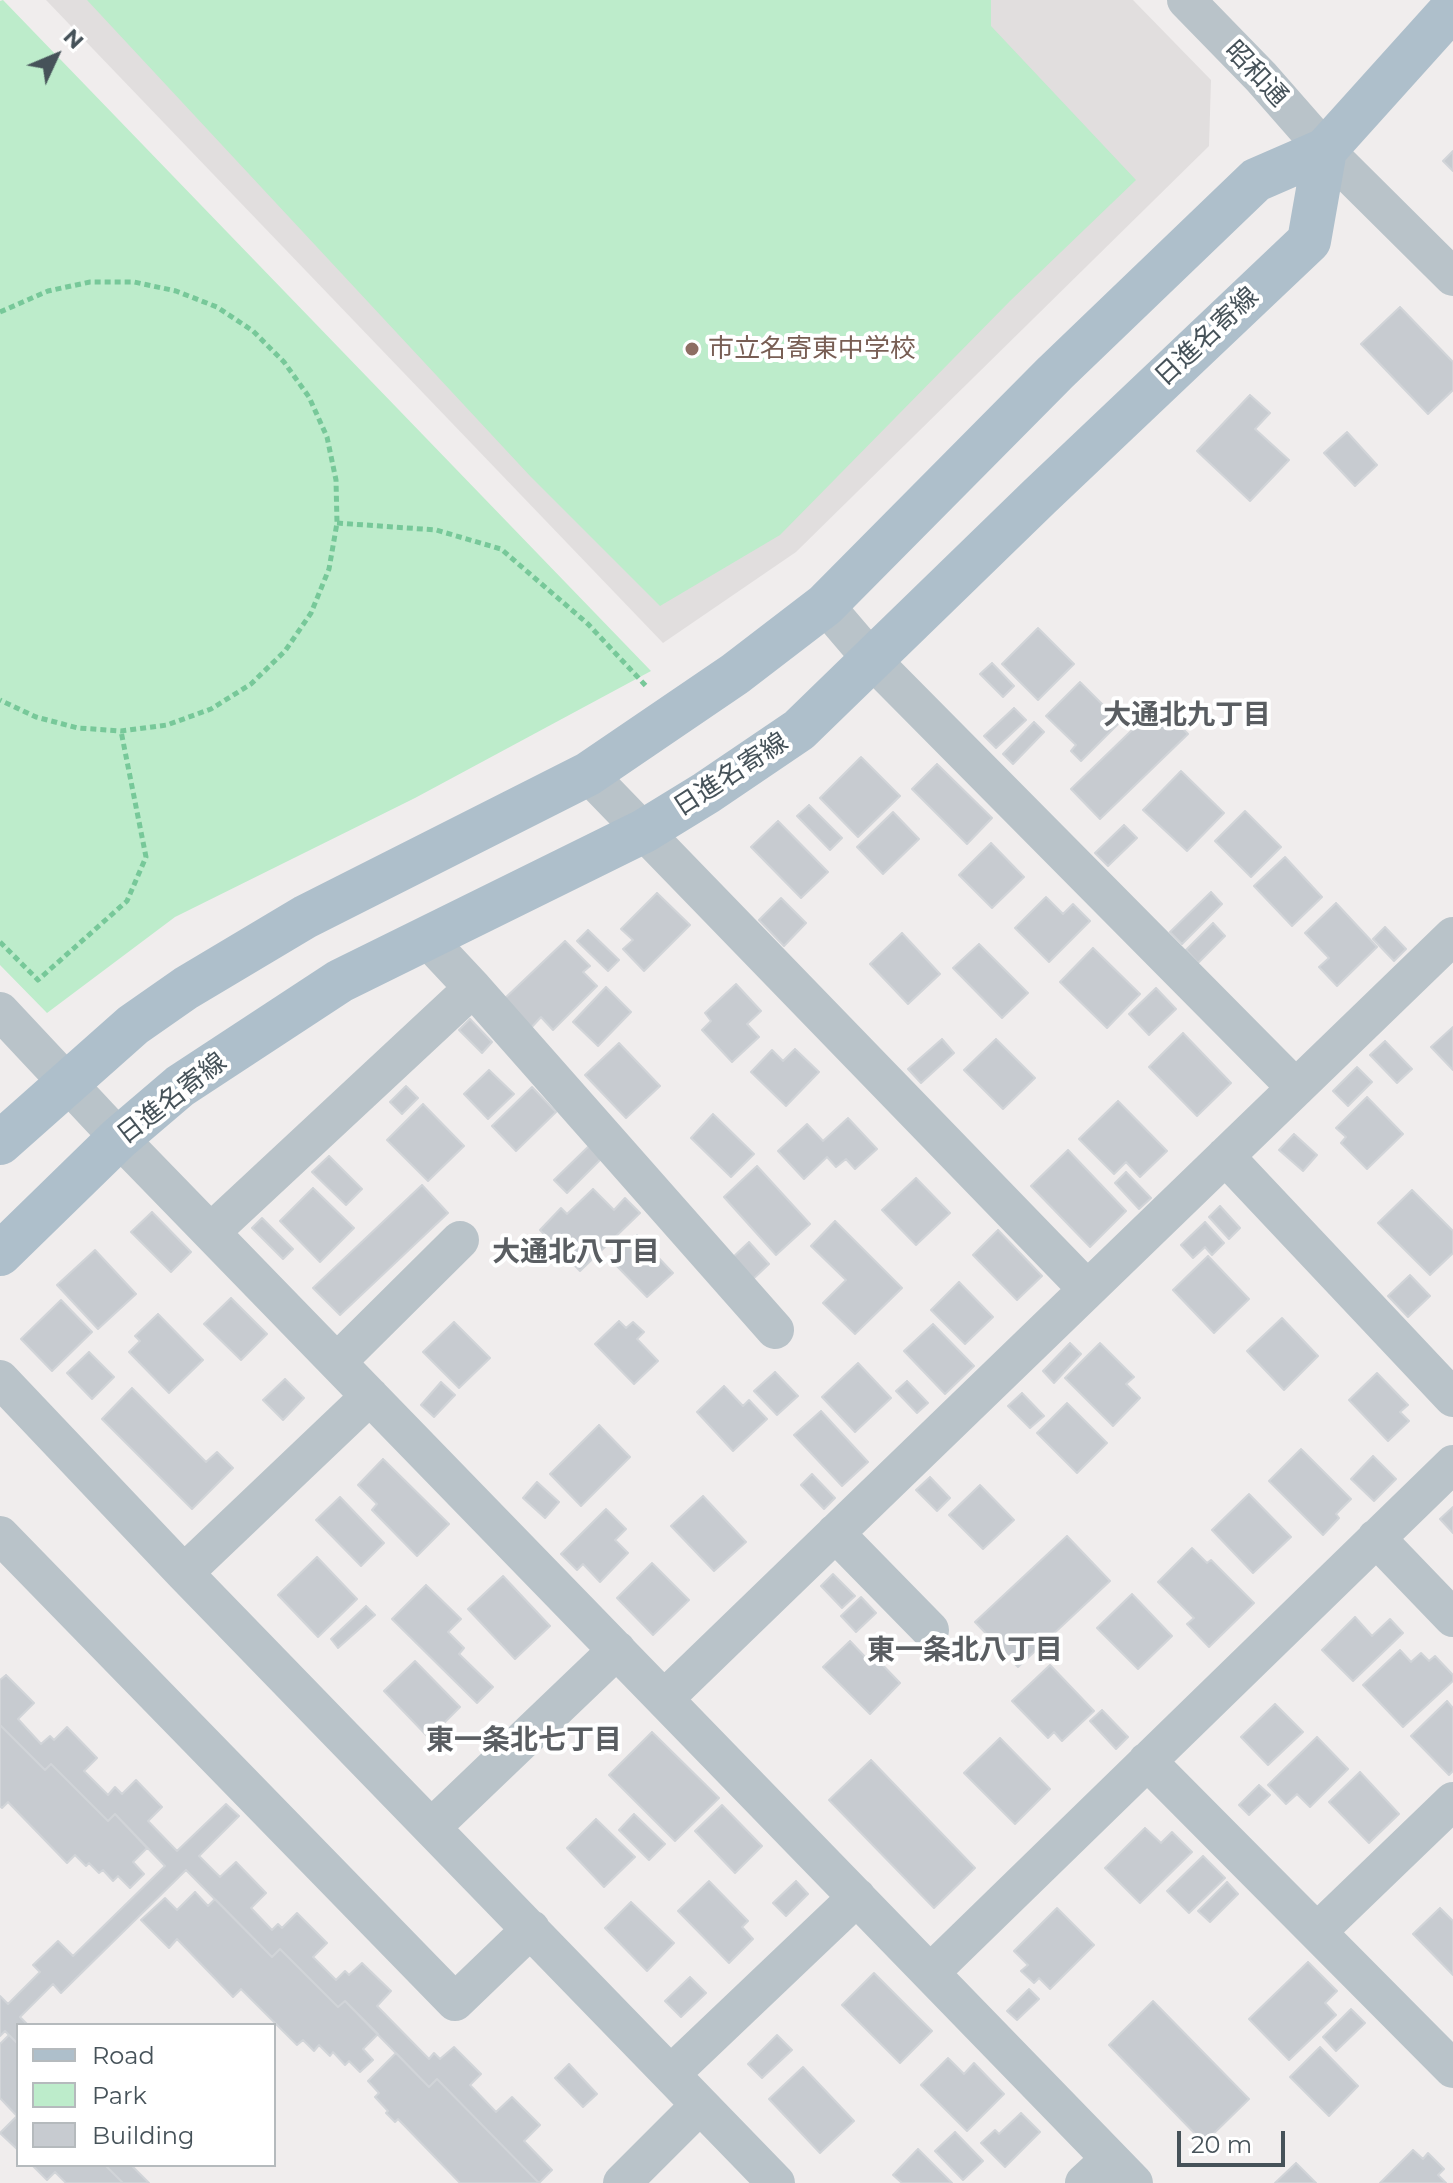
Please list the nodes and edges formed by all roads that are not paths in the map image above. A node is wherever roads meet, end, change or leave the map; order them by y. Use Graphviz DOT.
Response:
graph roads {
  1 [pos="1186,0"];
  2 [pos="1453,8"];
  3 [pos="1325,150"];
  4 [pos="1453,277"];
  5 [pos="825,605"];
  6 [pos="872,660"];
  7 [pos="588,774"];
  8 [pos="644,831"];
  9 [pos="1453,936"];
  10 [pos="428,940"];
  11 [pos="473,988"];
  12 [pos="0,1011"];
  13 [pos="68,1081"];
  14 [pos="1296,1088"];
  15 [pos="119,1138"];
  16 [pos="0,1143"];
  17 [pos="1225,1156"];
  18 [pos="211,1232"];
  19 [pos="460,1240"];
  20 [pos="0,1254"];
  21 [pos="1087,1289"];
  22 [pos="775,1330"];
  23 [pos="337,1362"];
  24 [pos="5,1395"];
  25 [pos="370,1396"];
  26 [pos="1453,1398"];
  27 [pos="1453,1464"];
  28 [pos="835,1533"];
  29 [pos="0,1535"];
  30 [pos="1376,1538"];
  31 [pos="184,1573"];
  32 [pos="1453,1618"];
  33 [pos="930,1630"];
  34 [pos="617,1650"];
  35 [pos="664,1699"];
  36 [pos="1147,1761"];
  37 [pos="1453,1801"];
  38 [pos="432,1827"];
  39 [pos="857,1897"];
  40 [pos="531,1929"];
  41 [pos="1317,1932"];
  42 [pos="930,1973"];
  43 [pos="1453,2069"];
  44 [pos="672,2073"];
  45 [pos="700,2105"];
  46 [pos="1109,2175"];
  47 [pos="622,2183"];
  48 [pos="776,2183"];
  1 -- 3 [label="street, 昭和通"];
  2 -- 3 [label="main road"];
  3 -- 4 [label="street, 昭和通"];
  3 -- 5 [label="main road"];
  3 -- 6 [label="main road, 日進名寄線"];
  5 -- 6 [label="street"];
  5 -- 7 [label="main road"];
  6 -- 8 [label="main road, 日進名寄線"];
  6 -- 14 [label="street"];
  7 -- 8 [label="street"];
  7 -- 13 [label="main road"];
  8 -- 10 [label="main road, 日進名寄線"];
  8 -- 21 [label="street"];
  9 -- 14 [label="street"];
  10 -- 11 [label="street"];
  10 -- 15 [label="main road, 日進名寄線"];
  11 -- 18 [label="street"];
  11 -- 22 [label="street"];
  12 -- 13 [label="street"];
  13 -- 15 [label="street"];
  13 -- 16 [label="main road"];
  14 -- 17 [label="street"];
  15 -- 18 [label="street"];
  15 -- 20 [label="main road, 日進名寄線"];
  17 -- 21 [label="street"];
  17 -- 26 [label="street"];
  18 -- 23 [label="street"];
  19 -- 23 [label="street"];
  21 -- 28 [label="street"];
  23 -- 25 [label="street"];
  24 -- 31 [label="street"];
  25 -- 31 [label="street"];
  25 -- 34 [label="street"];
  27 -- 30 [label="street"];
  28 -- 33 [label="street"];
  28 -- 35 [label="street"];
  29 -- 40 [label="street"];
  30 -- 32 [label="street"];
  30 -- 36 [label="street"];
  31 -- 38 [label="street"];
  34 -- 35 [label="street"];
  34 -- 38 [label="street"];
  35 -- 39 [label="street"];
  36 -- 41 [label="street"];
  36 -- 42 [label="street"];
  37 -- 41 [label="street"];
  38 -- 40 [label="street"];
  39 -- 42 [label="street"];
  39 -- 44 [label="street"];
  40 -- 44 [label="street"];
  41 -- 43 [label="street"];
  42 -- 46 [label="street"];
  44 -- 45 [label="street"];
  45 -- 47 [label="street"];
  45 -- 48 [label="street"];
}
